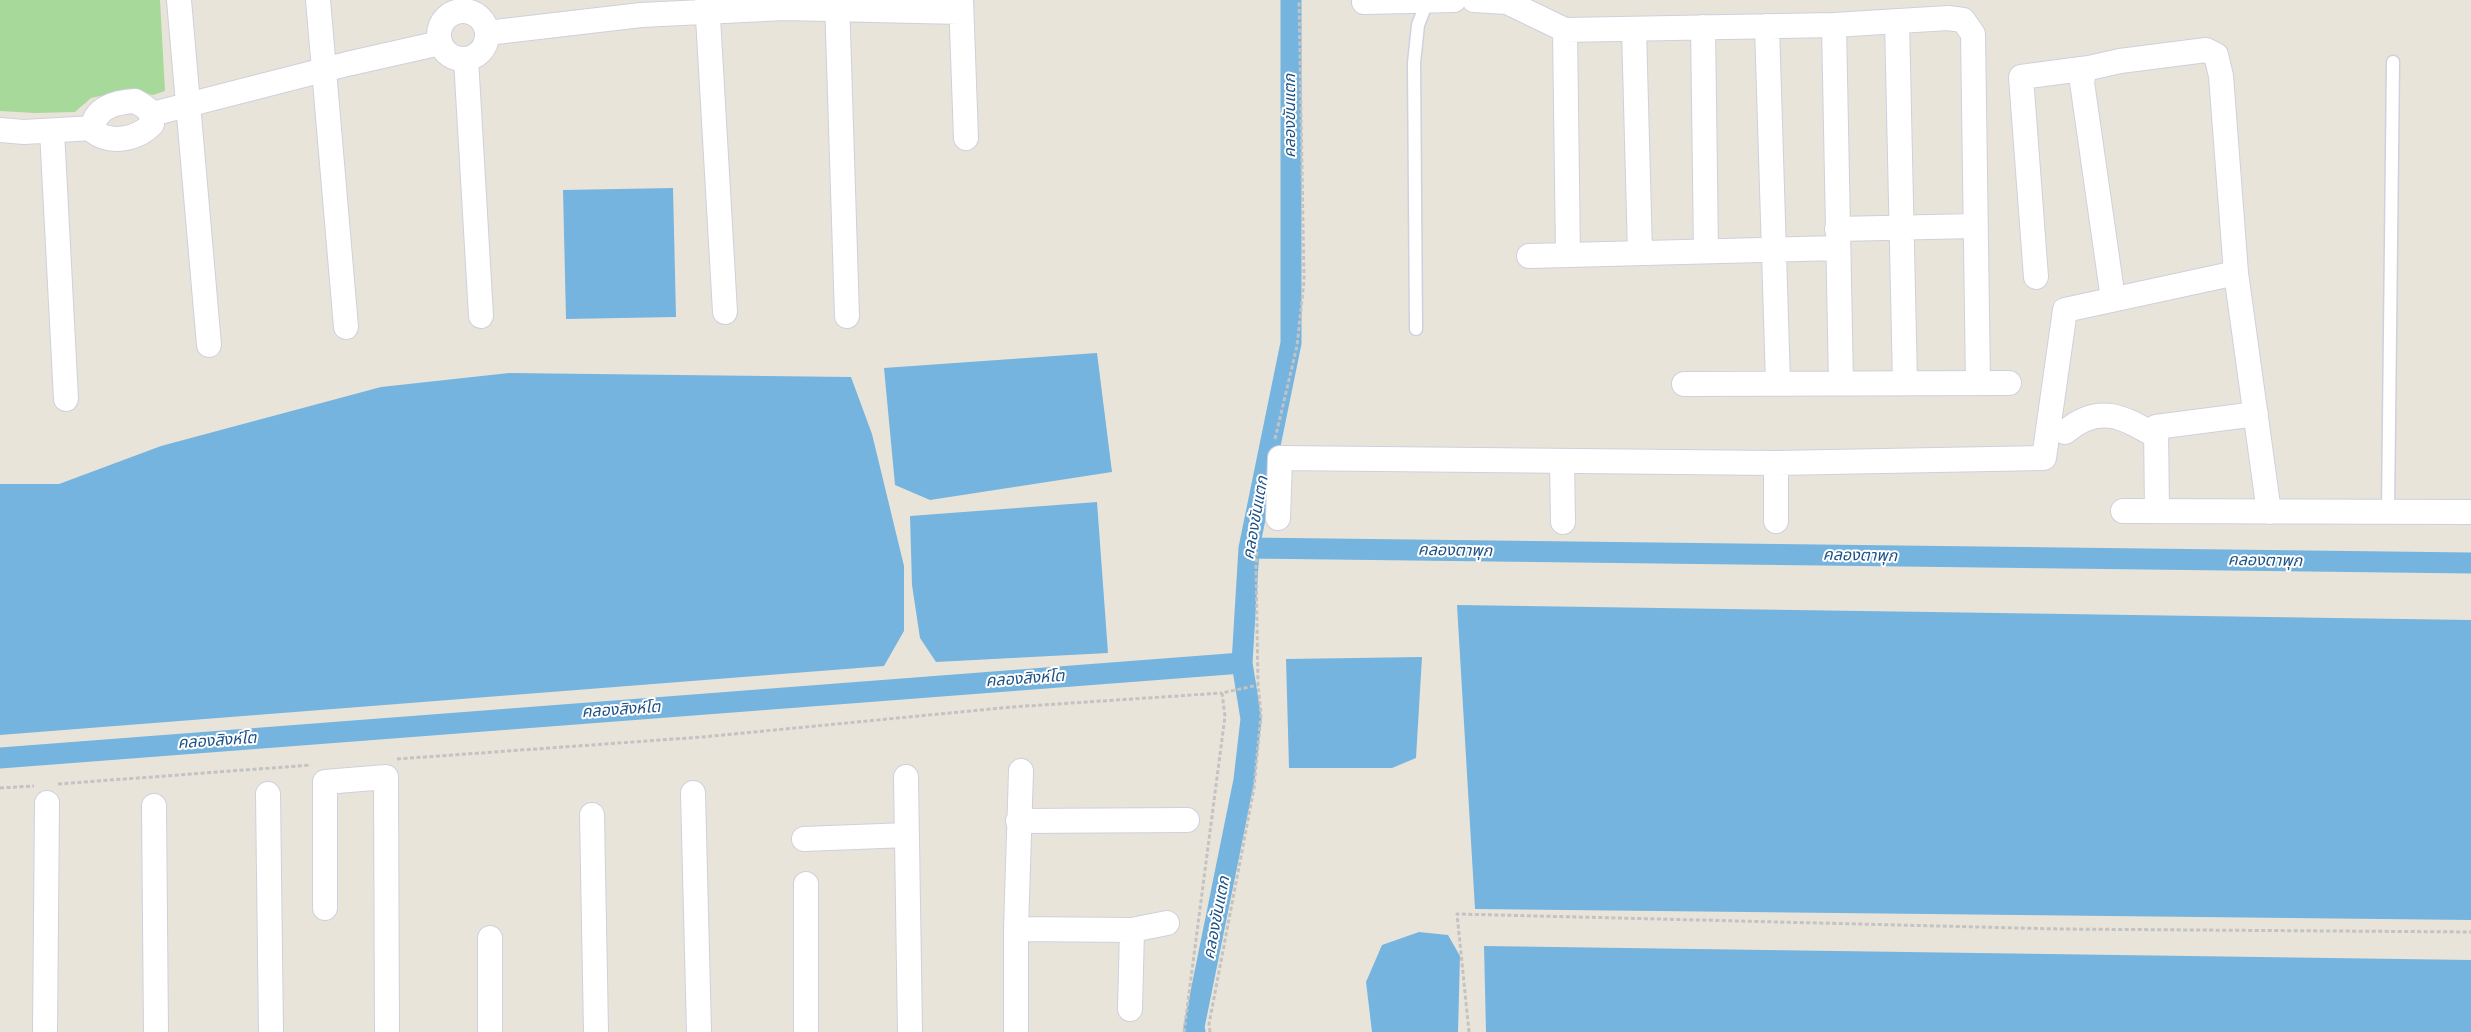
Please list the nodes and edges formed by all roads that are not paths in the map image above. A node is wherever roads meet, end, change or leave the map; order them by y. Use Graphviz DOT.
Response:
graph roads {
  1 [pos="179,0"];
  2 [pos="318,0"];
  3 [pos="1454,0"];
  4 [pos="1474,0"];
  5 [pos="1508,1"];
  6 [pos="1364,2"];
  7 [pos="1427,2"];
  8 [pos="837,4"];
  9 [pos="456,6"];
  10 [pos="708,6"];
  11 [pos="961,6"];
  12 [pos="1897,21"];
  13 [pos="1834,25"];
  14 [pos="1767,26"];
  15 [pos="1704,27"];
  16 [pos="1634,28"];
  17 [pos="1566,30"];
  18 [pos="487,33"];
  19 [pos="440,43"];
  20 [pos="466,59"];
  21 [pos="2393,62"];
  22 [pos="2089,68"];
  23 [pos="324,70"];
  24 [pos="188,105"];
  25 [pos="152,114"];
  26 [pos="93,128"];
  27 [pos="0,130"];
  28 [pos="52,130"];
  29 [pos="966,138"];
  30 [pos="1975,226"];
  31 [pos="1901,228"];
  32 [pos="1838,239"];
  33 [pos="1774,249"];
  34 [pos="1706,252"];
  35 [pos="1640,253"];
  36 [pos="1568,255"];
  37 [pos="1529,256"];
  38 [pos="2236,273"];
  39 [pos="2036,277"];
  40 [pos="2113,300"];
  41 [pos="725,312"];
  42 [pos="481,316"];
  43 [pos="847,316"];
  44 [pos="346,328"];
  45 [pos="1416,329"];
  46 [pos="208,345"];
  47 [pos="1778,383"];
  48 [pos="1841,383"];
  49 [pos="1905,383"];
  50 [pos="1978,383"];
  51 [pos="2009,383"];
  52 [pos="1684,384"];
  53 [pos="66,399"];
  54 [pos="2256,414"];
  55 [pos="2065,432"];
  56 [pos="2156,436"];
  57 [pos="1562,461"];
  58 [pos="1776,463"];
  59 [pos="2123,510"];
  60 [pos="2157,511"];
  61 [pos="2269,512"];
  62 [pos="2388,512"];
  63 [pos="2471,512"];
  64 [pos="1268,519"];
  65 [pos="1563,522"];
  66 [pos="1776,522"];
  67 [pos="1021,771"];
  68 [pos="906,777"];
  69 [pos="47,791"];
  70 [pos="693,793"];
  71 [pos="268,794"];
  72 [pos="154,806"];
  73 [pos="592,815"];
  74 [pos="1187,820"];
  75 [pos="1018,822"];
  76 [pos="908,835"];
  77 [pos="804,839"];
  78 [pos="806,884"];
  79 [pos="326,908"];
  80 [pos="1167,923"];
  81 [pos="1016,929"];
  82 [pos="1132,930"];
  83 [pos="490,938"];
  84 [pos="1130,1009"];
  85 [pos="45,1032"];
  86 [pos="156,1032"];
  87 [pos="271,1032"];
  88 [pos="387,1032"];
  89 [pos="490,1032"];
  90 [pos="596,1032"];
  91 [pos="699,1032"];
  92 [pos="806,1032"];
  93 [pos="910,1032"];
  94 [pos="1016,1032"];
  1 -- 24 [label="street"];
  2 -- 23 [label="street"];
  3 -- 7 [label="street"];
  4 -- 5 [label="street"];
  5 -- 17 [label="street"];
  6 -- 7 [label="street"];
  7 -- 45 [label="lane"];
  8 -- 10 [label="street"];
  8 -- 11 [label="street"];
  8 -- 43 [label="street"];
  9 -- 18 [label="street"];
  9 -- 19 [label="street"];
  10 -- 18 [label="street"];
  10 -- 41 [label="street"];
  11 -- 29 [label="street"];
  12 -- 13 [label="street"];
  12 -- 30 [label="street"];
  12 -- 31 [label="street"];
  13 -- 14 [label="street"];
  13 -- 32 [label="street"];
  14 -- 15 [label="street"];
  14 -- 33 [label="street"];
  15 -- 16 [label="street"];
  15 -- 34 [label="street"];
  16 -- 17 [label="street"];
  16 -- 35 [label="street"];
  17 -- 36 [label="street"];
  18 -- 20 [label="street"];
  19 -- 20 [label="street"];
  19 -- 23 [label="street"];
  20 -- 42 [label="street"];
  21 -- 62 [label="lane"];
  22 -- 38 [label="street"];
  22 -- 39 [label="street"];
  22 -- 40 [label="street"];
  23 -- 24 [label="street"];
  23 -- 44 [label="street"];
  24 -- 25 [label="street"];
  24 -- 46 [label="street"];
  25 -- 26 [label="street"];
  25 -- 26 [label="street"];
  26 -- 28 [label="street"];
  27 -- 28 [label="street"];
  28 -- 53 [label="street"];
  30 -- 31 [label="street"];
  30 -- 50 [label="street"];
  31 -- 32 [label="street"];
  31 -- 49 [label="street"];
  32 -- 33 [label="street"];
  32 -- 48 [label="street"];
  33 -- 34 [label="street"];
  33 -- 47 [label="street"];
  34 -- 35 [label="street"];
  35 -- 36 [label="street"];
  36 -- 37 [label="street"];
  38 -- 40 [label="street"];
  38 -- 54 [label="street"];
  40 -- 58 [label="street"];
  47 -- 48 [label="street"];
  47 -- 52 [label="street"];
  48 -- 49 [label="street"];
  49 -- 50 [label="street"];
  50 -- 51 [label="street"];
  54 -- 56 [label="street"];
  54 -- 61 [label="street"];
  55 -- 56 [label="street"];
  56 -- 60 [label="street"];
  57 -- 58 [label="street"];
  57 -- 64 [label="street"];
  57 -- 65 [label="street"];
  58 -- 66 [label="street"];
  59 -- 60 [label="street"];
  60 -- 61 [label="street"];
  61 -- 62 [label="street"];
  62 -- 63 [label="street"];
  67 -- 75 [label="street"];
  68 -- 76 [label="street"];
  69 -- 85 [label="street"];
  70 -- 91 [label="street"];
  71 -- 87 [label="street"];
  72 -- 86 [label="street"];
  73 -- 90 [label="street"];
  74 -- 75 [label="street"];
  75 -- 81 [label="street"];
  76 -- 77 [label="street"];
  76 -- 93 [label="street"];
  78 -- 92 [label="street"];
  79 -- 88 [label="street"];
  80 -- 82 [label="street"];
  81 -- 82 [label="street"];
  81 -- 94 [label="street"];
  82 -- 84 [label="street"];
  83 -- 89 [label="street"];
}
